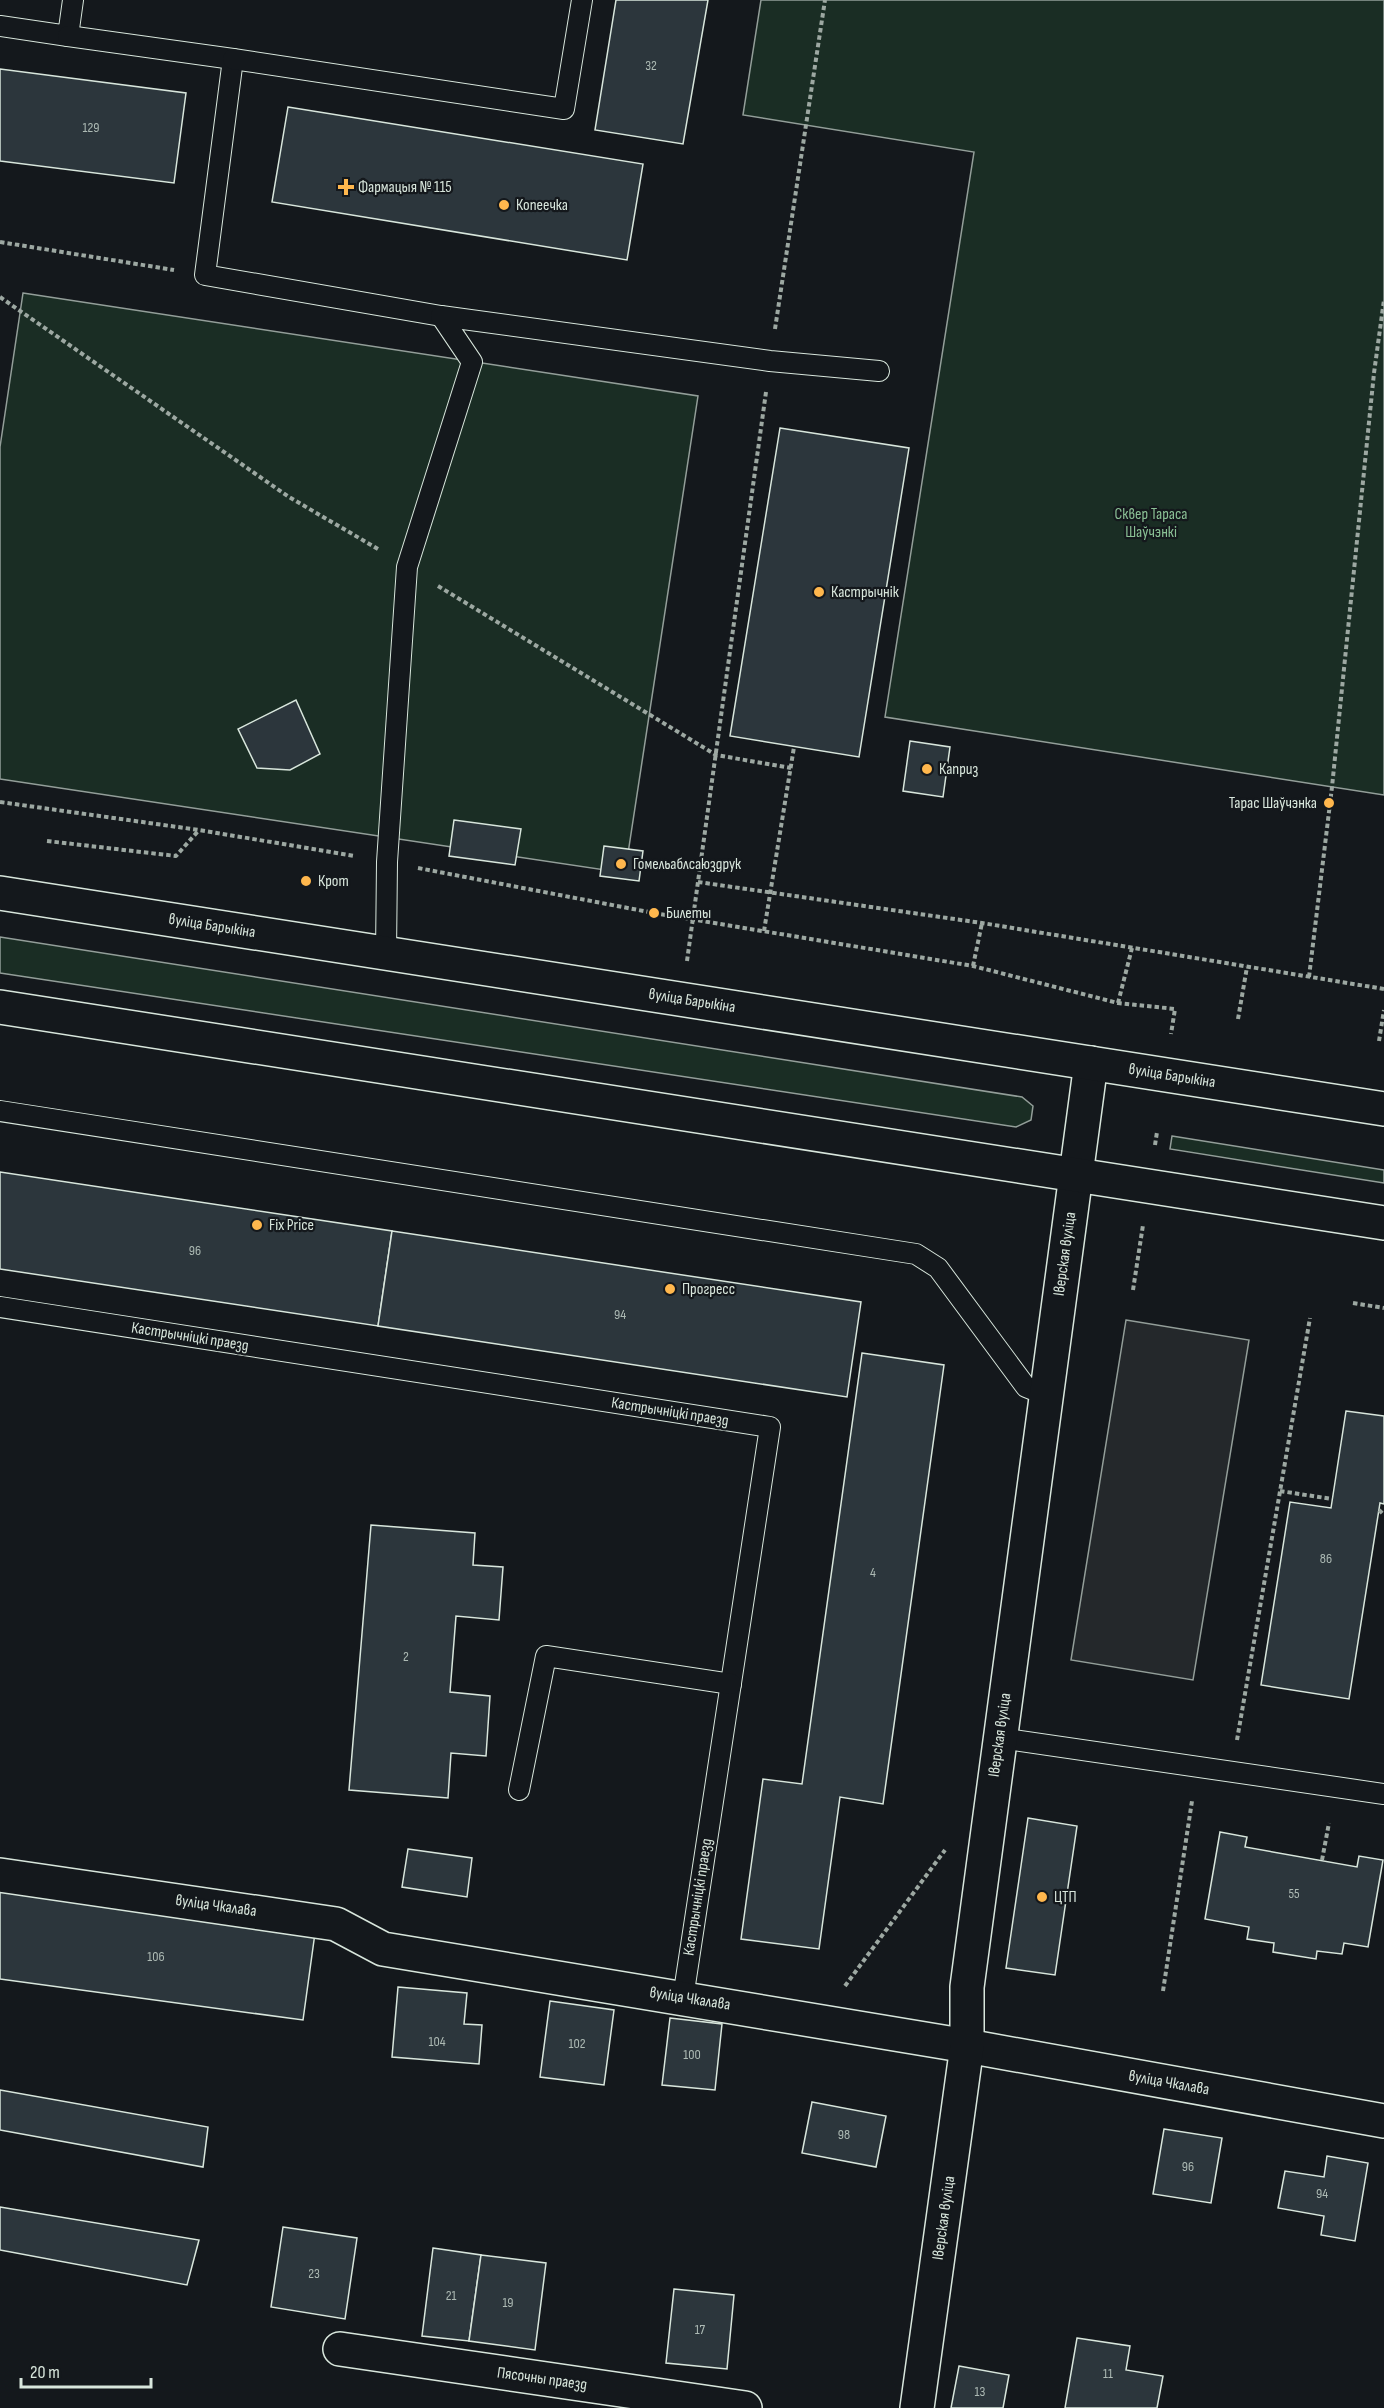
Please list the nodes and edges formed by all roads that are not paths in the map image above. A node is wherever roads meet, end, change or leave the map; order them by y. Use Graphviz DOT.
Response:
graph roads {
  1 [pos="73,0"];
  2 [pos="582,0"];
  3 [pos="0,26"];
  4 [pos="68,36"];
  5 [pos="233,59"];
  6 [pos="441,316"];
  7 [pos="879,371"];
  8 [pos="0,893"];
  9 [pos="386,953"];
  10 [pos="0,1007"];
  11 [pos="1091,1063"];
  12 [pos="1384,1109"];
  13 [pos="0,1111"];
  14 [pos="1076,1175"];
  15 [pos="1384,1223"];
  16 [pos="0,1307"];
  17 [pos="1046,1395"];
  18 [pos="731,1684"];
  19 [pos="1000,1738"];
  20 [pos="519,1790"];
  21 [pos="1384,1794"];
  22 [pos="0,1875"];
  23 [pos="683,1998"];
  24 [pos="967,2046"];
  25 [pos="1384,2121"];
  26 [pos="340,2349"];
  27 [pos="745,2408"];
  28 [pos="917,2408"];
  1 -- 4 [label="lane"];
  2 -- 5 [label="lane"];
  3 -- 4 [label="lane"];
  4 -- 5 [label="lane"];
  5 -- 6 [label="lane"];
  6 -- 7 [label="lane"];
  6 -- 9 [label="lane"];
  8 -- 9 [label="street, вуліца Барыкіна"];
  9 -- 11 [label="street, вуліца Барыкіна"];
  10 -- 14 [label="street"];
  11 -- 12 [label="street, вуліца Барыкіна"];
  11 -- 14 [label="street, Іверская вуліца"];
  13 -- 17 [label="lane"];
  14 -- 15 [label="street"];
  14 -- 17 [label="street, Іверская вуліца"];
  16 -- 18 [label="lane, Кастрычніцкі праезд"];
  17 -- 19 [label="street, Іверская вуліца"];
  18 -- 20 [label="lane"];
  18 -- 23 [label="lane, Кастрычніцкі праезд"];
  19 -- 21 [label="lane"];
  19 -- 24 [label="street, Іверская вуліца"];
  22 -- 23 [label="street, вуліца Чкалава"];
  23 -- 24 [label="street, вуліца Чкалава"];
  24 -- 25 [label="street, вуліца Чкалава"];
  24 -- 28 [label="street, Іверская вуліца"];
  26 -- 27 [label="street, Пясочны праезд"];
}
